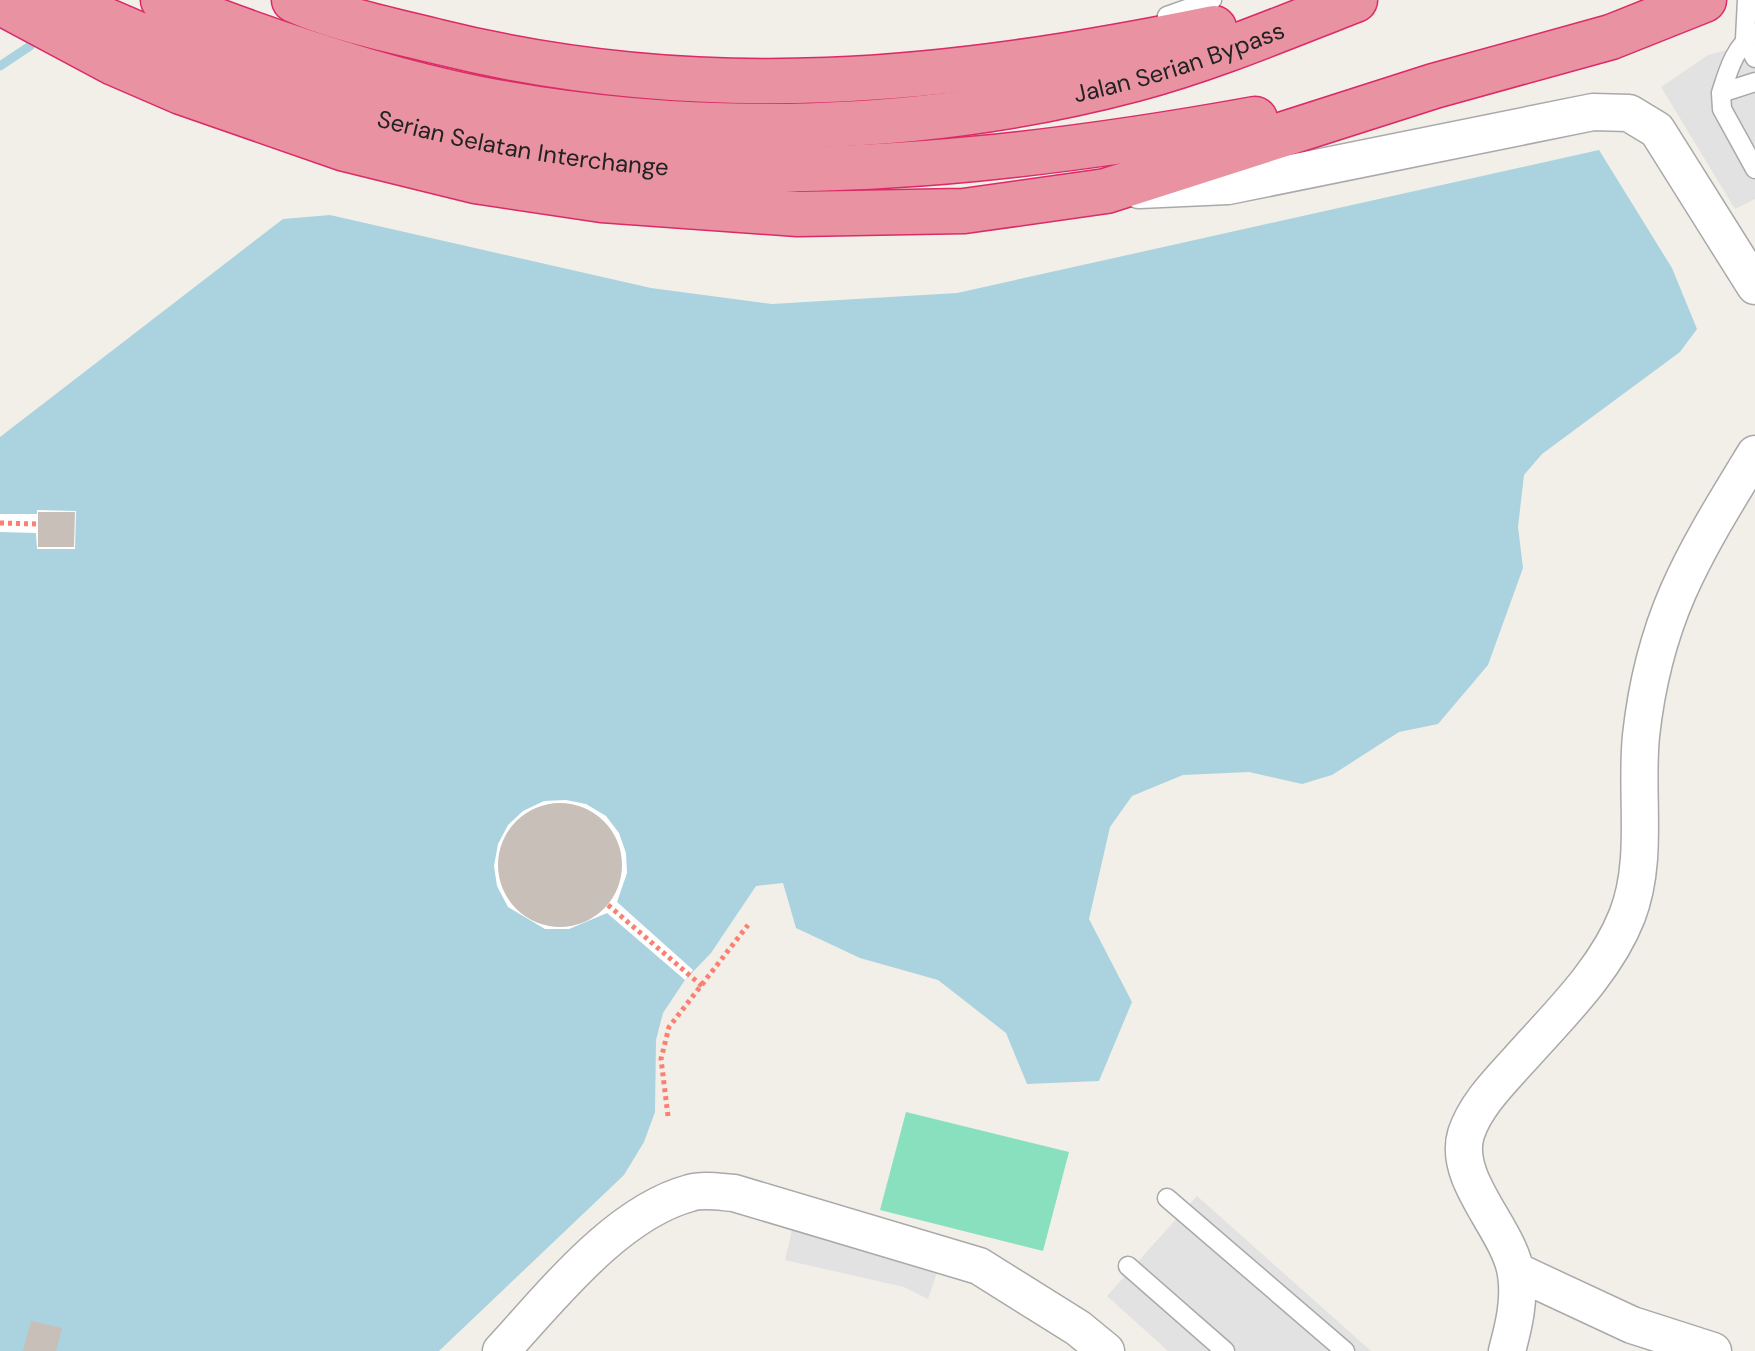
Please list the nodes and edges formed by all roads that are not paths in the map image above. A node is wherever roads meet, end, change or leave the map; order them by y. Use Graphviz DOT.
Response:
graph roads {
  1 [pos="61,0"];
  2 [pos="163,0"];
  3 [pos="294,0"];
  4 [pos="1212,0"];
  5 [pos="1353,0"];
  6 [pos="1704,0"];
  7 [pos="1747,0"];
  8 [pos="6,3"];
  9 [pos="1750,36"];
  10 [pos="1755,58"];
  11 [pos="967,69"];
  12 [pos="1755,82"];
  13 [pos="1434,86"];
  14 [pos="1721,93"];
  15 [pos="999,106"];
  16 [pos="1755,169"];
  17 [pos="1106,191"];
  18 [pos="1752,277"];
  19 [pos="1755,454"];
  20 [pos="1167,1198"];
  21 [pos="1128,1266"];
  22 [pos="1516,1271"];
  23 [pos="501,1351"];
  24 [pos="1106,1351"];
  25 [pos="1225,1351"];
  26 [pos="1345,1351"];
  27 [pos="1507,1351"];
  28 [pos="1713,1351"];
  1 -- 13 [label="highway, Serian Selatan Interchange"];
  2 -- 15 [label="highway, Serian Selatan Interchange"];
  3 -- 11 [label="highway"];
  4 -- 11 [label="lane"];
  5 -- 11 [label="highway"];
  5 -- 15 [label="highway, Jalan Serian Bypass"];
  6 -- 13 [label="highway"];
  7 -- 9 [label="lane"];
  8 -- 17 [label="highway"];
  9 -- 10 [label="lane"];
  9 -- 14 [label="lane"];
  12 -- 14 [label="lane"];
  13 -- 17 [label="highway"];
  14 -- 16 [label="lane"];
  17 -- 18 [label="street"];
  19 -- 22 [label="street"];
  20 -- 26 [label="lane"];
  21 -- 25 [label="lane"];
  22 -- 27 [label="street"];
  22 -- 28 [label="street"];
  23 -- 24 [label="street"];
}
